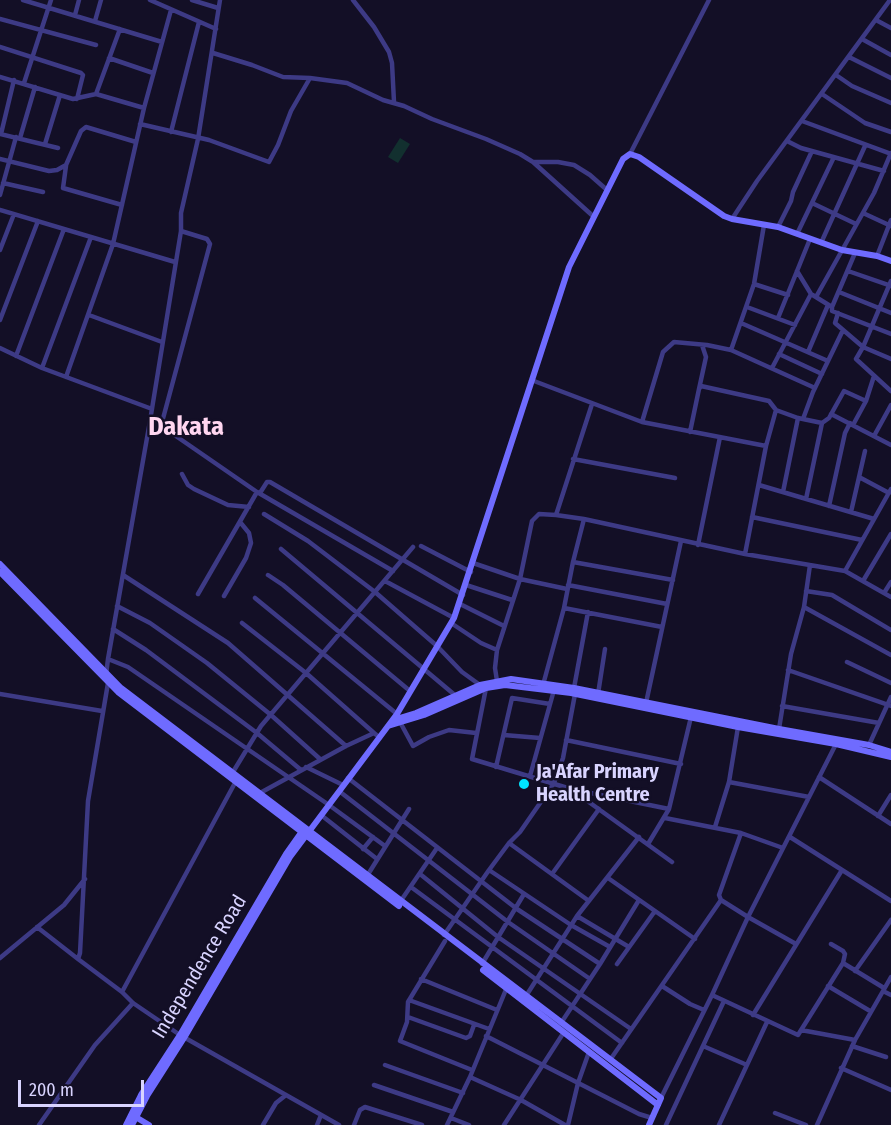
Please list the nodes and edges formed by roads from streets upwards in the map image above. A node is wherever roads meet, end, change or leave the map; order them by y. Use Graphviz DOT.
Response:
graph roads {
  1 [pos="23,0"];
  2 [pos="51,0"];
  3 [pos="79,0"];
  4 [pos="101,0"];
  5 [pos="192,0"];
  6 [pos="220,0"];
  7 [pos="353,0"];
  8 [pos="709,0"];
  9 [pos="153,1"];
  10 [pos="889,3"];
  11 [pos="49,7"];
  12 [pos="218,8"];
  13 [pos="171,10"];
  14 [pos="75,15"];
  15 [pos="0,19"];
  16 [pos="876,20"];
  17 [pos="95,21"];
  18 [pos="199,22"];
  19 [pos="891,28"];
  20 [pos="120,29"];
  21 [pos="216,29"];
  22 [pos="42,30"];
  23 [pos="862,39"];
  24 [pos="162,42"];
  25 [pos="96,45"];
  26 [pos="0,46"];
  27 [pos="213,53"];
  28 [pos="891,55"];
  29 [pos="34,56"];
  30 [pos="849,57"];
  31 [pos="109,58"];
  32 [pos="153,73"];
  33 [pos="836,75"];
  34 [pos="0,76"];
  35 [pos="310,78"];
  36 [pos="891,78"];
  37 [pos="14,80"];
  38 [pos="24,83"];
  39 [pos="35,87"];
  40 [pos="96,94"];
  41 [pos="822,94"];
  42 [pos="60,95"];
  43 [pos="77,99"];
  44 [pos="394,102"];
  45 [pos="891,103"];
  46 [pos="144,108"];
  47 [pos="802,121"];
  48 [pos="140,124"];
  49 [pos="171,132"];
  50 [pos="891,132"];
  51 [pos="0,134"];
  52 [pos="18,137"];
  53 [pos="198,139"];
  54 [pos="787,141"];
  55 [pos="136,142"];
  56 [pos="45,144"];
  57 [pos="865,146"];
  58 [pos="58,148"];
  59 [pos="812,151"];
  60 [pos="630,154"];
  61 [pos="891,154"];
  62 [pos="834,157"];
  63 [pos="0,159"];
  64 [pos="9,160"];
  65 [pos="533,162"];
  66 [pos="858,164"];
  67 [pos="66,165"];
  68 [pos="887,170"];
  69 [pos="3,183"];
  70 [pos="607,190"];
  71 [pos="43,192"];
  72 [pos="0,195"];
  73 [pos="813,203"];
  74 [pos="122,205"];
  75 [pos="0,210"];
  76 [pos="863,213"];
  77 [pos="14,214"];
  78 [pos="835,214"];
  79 [pos="594,217"];
  80 [pos="732,219"];
  81 [pos="38,221"];
  82 [pos="856,224"];
  83 [pos="890,224"];
  84 [pos="764,225"];
  85 [pos="778,226"];
  86 [pos="64,229"];
  87 [pos="181,231"];
  88 [pos="796,234"];
  89 [pos="91,237"];
  90 [pos="810,239"];
  91 [pos="820,243"];
  92 [pos="113,244"];
  93 [pos="0,250"];
  94 [pos="842,250"];
  95 [pos="855,253"];
  96 [pos="877,256"];
  97 [pos="891,261"];
  98 [pos="175,262"];
  99 [pos="798,271"];
  100 [pos="848,271"];
  101 [pos="754,284"];
  102 [pos="890,285"];
  103 [pos="839,292"];
  104 [pos="788,295"];
  105 [pos="814,295"];
  106 [pos="830,306"];
  107 [pos="747,307"];
  108 [pos="880,308"];
  109 [pos="838,313"];
  110 [pos="891,313"];
  111 [pos="89,315"];
  112 [pos="778,318"];
  113 [pos="0,320"];
  114 [pos="741,323"];
  115 [pos="795,325"];
  116 [pos="872,327"];
  117 [pos="843,330"];
  118 [pos="891,334"];
  119 [pos="162,342"];
  120 [pos="786,342"];
  121 [pos="702,345"];
  122 [pos="863,347"];
  123 [pos="0,348"];
  124 [pos="731,350"];
  125 [pos="808,352"];
  126 [pos="779,354"];
  127 [pos="16,356"];
  128 [pos="891,359"];
  129 [pos="828,361"];
  130 [pos="42,368"];
  131 [pos="772,368"];
  132 [pos="822,374"];
  133 [pos="874,376"];
  134 [pos="66,377"];
  135 [pos="534,381"];
  136 [pos="815,388"];
  137 [pos="699,389"];
  138 [pos="891,391"];
  139 [pos="866,401"];
  140 [pos="592,404"];
  141 [pos="891,408"];
  142 [pos="152,409"];
  143 [pos="776,410"];
  144 [pos="831,414"];
  145 [pos="800,419"];
  146 [pos="150,421"];
  147 [pos="642,422"];
  148 [pos="822,423"];
  149 [pos="851,424"];
  150 [pos="161,426"];
  151 [pos="690,432"];
  152 [pos="874,436"];
  153 [pos="720,437"];
  154 [pos="766,446"];
  155 [pos="891,446"];
  156 [pos="865,451"];
  157 [pos="573,459"];
  158 [pos="182,474"];
  159 [pos="859,477"];
  160 [pos="675,478"];
  161 [pos="759,484"];
  162 [pos="890,491"];
  163 [pos="783,492"];
  164 [pos="259,493"];
  165 [pos="806,499"];
  166 [pos="829,506"];
  167 [pos="249,507"];
  168 [pos="851,512"];
  169 [pos="264,514"];
  170 [pos="556,515"];
  171 [pos="752,517"];
  172 [pos="584,519"];
  173 [pos="874,519"];
  174 [pos="240,522"];
  175 [pos="891,534"];
  176 [pos="862,540"];
  177 [pos="681,541"];
  178 [pos="698,545"];
  179 [pos="421,546"];
  180 [pos="413,548"];
  181 [pos="281,549"];
  182 [pos="745,554"];
  183 [pos="402,560"];
  184 [pos="573,561"];
  185 [pos="0,564"];
  186 [pos="473,564"];
  187 [pos="810,565"];
  188 [pos="393,571"];
  189 [pos="845,571"];
  190 [pos="0,572"];
  191 [pos="471,572"];
  192 [pos="123,575"];
  193 [pos="268,575"];
  194 [pos="520,579"];
  195 [pos="672,580"];
  196 [pos="385,581"];
  197 [pos="863,581"];
  198 [pos="891,582"];
  199 [pos="466,585"];
  200 [pos="18,587"];
  201 [pos="568,587"];
  202 [pos="806,591"];
  203 [pos="375,592"];
  204 [pos="884,593"];
  205 [pos="198,594"];
  206 [pos="463,595"];
  207 [pos="224,596"];
  208 [pos="891,597"];
  209 [pos="255,598"];
  210 [pos="512,600"];
  211 [pos="667,603"];
  212 [pos="460,604"];
  213 [pos="117,606"];
  214 [pos="804,607"];
  215 [pos="564,608"];
  216 [pos="588,612"];
  217 [pos="357,613"];
  218 [pos="452,621"];
  219 [pos="242,623"];
  220 [pos="504,626"];
  221 [pos="662,627"];
  222 [pos="113,629"];
  223 [pos="891,630"];
  224 [pos="340,633"];
  225 [pos="437,646"];
  226 [pos="605,648"];
  227 [pos="497,650"];
  228 [pos="323,653"];
  229 [pos="891,655"];
  230 [pos="108,659"];
  231 [pos="847,662"];
  232 [pos="423,670"];
  233 [pos="788,670"];
  234 [pos="306,673"];
  235 [pos="106,675"];
  236 [pos="497,681"];
  237 [pos="108,683"];
  238 [pos="891,683"];
  239 [pos="543,685"];
  240 [pos="483,686"];
  241 [pos="554,690"];
  242 [pos="410,691"];
  243 [pos="574,691"];
  244 [pos="0,694"];
  245 [pos="288,694"];
  246 [pos="598,694"];
  247 [pos="456,696"];
  248 [pos="891,697"];
  249 [pos="646,703"];
  250 [pos="550,704"];
  251 [pos="889,705"];
  252 [pos="782,706"];
  253 [pos="102,711"];
  254 [pos="397,714"];
  255 [pos="271,715"];
  256 [pos="691,717"];
  257 [pos="712,719"];
  258 [pos="400,722"];
  259 [pos="390,723"];
  260 [pos="879,723"];
  261 [pos="738,727"];
  262 [pos="779,729"];
  263 [pos="257,733"];
  264 [pos="476,733"];
  265 [pos="179,735"];
  266 [pos="376,735"];
  267 [pos="504,735"];
  268 [pos="540,738"];
  269 [pos="566,740"];
  270 [pos="836,744"];
  271 [pos="869,745"];
  272 [pos="346,746"];
  273 [pos="248,749"];
  274 [pos="891,752"];
  275 [pos="891,757"];
  276 [pos="320,759"];
  277 [pos="681,764"];
  278 [pos="496,767"];
  279 [pos="303,769"];
  280 [pos="233,772"];
  281 [pos="530,776"];
  282 [pos="819,777"];
  283 [pos="287,778"];
  284 [pos="348,778"];
  285 [pos="236,781"];
  286 [pos="729,782"];
  287 [pos="554,783"];
  288 [pos="341,788"];
  289 [pos="571,789"];
  290 [pos="260,793"];
  291 [pos="891,795"];
  292 [pos="809,797"];
  293 [pos="329,805"];
  294 [pos="409,809"];
  295 [pos="599,809"];
  296 [pos="669,809"];
  297 [pos="321,815"];
  298 [pos="878,816"];
  299 [pos="665,818"];
  300 [pos="402,820"];
  301 [pos="891,824"];
  302 [pos="715,827"];
  303 [pos="305,832"];
  304 [pos="394,832"];
  305 [pos="741,832"];
  306 [pos="373,837"];
  307 [pos="639,837"];
  308 [pos="789,837"];
  309 [pos="508,843"];
  310 [pos="648,844"];
  311 [pos="385,846"];
  312 [pos="437,848"];
  313 [pos="783,848"];
  314 [pos="363,849"];
  315 [pos="377,859"];
  316 [pos="429,861"];
  317 [pos="672,862"];
  318 [pos="489,870"];
  319 [pos="842,870"];
  320 [pos="420,874"];
  321 [pos="552,874"];
  322 [pos="367,876"];
  323 [pos="608,878"];
  324 [pos="85,879"];
  325 [pos="481,882"];
  326 [pos="411,886"];
  327 [pos="472,894"];
  328 [pos="525,894"];
  329 [pos="639,900"];
  330 [pos="721,900"];
  331 [pos="589,901"];
  332 [pos="891,901"];
  333 [pos="400,902"];
  334 [pos="463,907"];
  335 [pos="516,909"];
  336 [pos="655,911"];
  337 [pos="577,916"];
  338 [pos="748,917"];
  339 [pos="454,920"];
  340 [pos="891,920"];
  341 [pos="508,922"];
  342 [pos="571,925"];
  343 [pos="38,927"];
  344 [pos="498,937"];
  345 [pos="444,938"];
  346 [pos="615,938"];
  347 [pos="694,939"];
  348 [pos="562,940"];
  349 [pos="796,944"];
  350 [pos="831,944"];
  351 [pos="492,947"];
  352 [pos="610,947"];
  353 [pos="629,947"];
  354 [pos="552,954"];
  355 [pos="0,958"];
  356 [pos="78,959"];
  357 [pos="843,963"];
  358 [pos="482,964"];
  359 [pos="600,964"];
  360 [pos="617,964"];
  361 [pos="543,968"];
  362 [pos="855,970"];
  363 [pos="891,977"];
  364 [pos="420,979"];
  365 [pos="590,979"];
  366 [pos="536,980"];
  367 [pos="507,986"];
  368 [pos="662,986"];
  369 [pos="828,986"];
  370 [pos="884,989"];
  371 [pos="122,992"];
  372 [pos="580,993"];
  373 [pos="712,995"];
  374 [pos="891,995"];
  375 [pos="526,996"];
  376 [pos="409,1000"];
  377 [pos="724,1001"];
  378 [pos="133,1003"];
  379 [pos="572,1006"];
  380 [pos="497,1010"];
  381 [pos="704,1010"];
  382 [pos="870,1011"];
  383 [pos="753,1015"];
  384 [pos="408,1017"];
  385 [pos="767,1022"];
  386 [pos="561,1023"];
  387 [pos="474,1025"];
  388 [pos="489,1029"];
  389 [pos="631,1029"];
  390 [pos="801,1030"];
  391 [pos="564,1032"];
  392 [pos="182,1036"];
  393 [pos="486,1036"];
  394 [pos="855,1040"];
  395 [pos="622,1043"];
  396 [pos="703,1046"];
  397 [pos="852,1047"];
  398 [pos="589,1052"];
  399 [pos="886,1057"];
  400 [pos="609,1061"];
  401 [pos="385,1065"];
  402 [pos="542,1065"];
  403 [pos="747,1065"];
  404 [pos="841,1068"];
  405 [pos="472,1070"];
  406 [pos="470,1077"];
  407 [pos="578,1083"];
  408 [pos="374,1085"];
  409 [pos="891,1090"];
  410 [pos="463,1093"];
  411 [pos="286,1095"];
  412 [pos="521,1100"];
  413 [pos="659,1102"];
  414 [pos="453,1112"];
  415 [pos="775,1113"];
  416 [pos="321,1115"];
  417 [pos="133,1116"];
  418 [pos="451,1118"];
  419 [pos="652,1118"];
  420 [pos="39,1125"];
  421 [pos="126,1125"];
  422 [pos="132,1125"];
  423 [pos="149,1125"];
  424 [pos="263,1125"];
  425 [pos="317,1125"];
  426 [pos="339,1125"];
  427 [pos="354,1125"];
  428 [pos="422,1125"];
  429 [pos="447,1125"];
  430 [pos="469,1125"];
  431 [pos="504,1125"];
  432 [pos="566,1125"];
  433 [pos="649,1125"];
  434 [pos="666,1125"];
  435 [pos="719,1125"];
  436 [pos="806,1125"];
  437 [pos="817,1125"];
  1 -- 11 [label="street"];
  2 -- 11 [label="street"];
  3 -- 14 [label="street"];
  4 -- 17 [label="street"];
  5 -- 12 [label="street"];
  6 -- 12 [label="street"];
  7 -- 44 [label="street"];
  8 -- 60 [label="street"];
  9 -- 13 [label="street"];
  10 -- 16 [label="street"];
  11 -- 14 [label="street"];
  11 -- 22 [label="street"];
  12 -- 21 [label="street"];
  13 -- 18 [label="street"];
  13 -- 24 [label="street"];
  14 -- 17 [label="street"];
  15 -- 22 [label="street"];
  16 -- 19 [label="street"];
  16 -- 23 [label="street"];
  17 -- 20 [label="street"];
  18 -- 21 [label="street"];
  18 -- 49 [label="street"];
  20 -- 24 [label="street"];
  20 -- 31 [label="street"];
  21 -- 27 [label="street"];
  22 -- 25 [label="street"];
  22 -- 29 [label="street"];
  23 -- 28 [label="street"];
  23 -- 30 [label="street"];
  24 -- 32 [label="street"];
  26 -- 29 [label="street"];
  27 -- 35 [label="street"];
  27 -- 53 [label="street"];
  29 -- 38 [label="street"];
  29 -- 43 [label="street"];
  30 -- 33 [label="street"];
  30 -- 36 [label="street"];
  31 -- 32 [label="street"];
  31 -- 40 [label="street"];
  32 -- 46 [label="street"];
  33 -- 41 [label="street"];
  33 -- 45 [label="street"];
  34 -- 37 [label="street"];
  35 -- 44 [label="street"];
  35 -- 53 [label="street"];
  37 -- 38 [label="street"];
  37 -- 51 [label="street"];
  38 -- 39 [label="street"];
  39 -- 42 [label="street"];
  39 -- 52 [label="street"];
  40 -- 43 [label="street"];
  40 -- 46 [label="street"];
  41 -- 47 [label="street"];
  41 -- 50 [label="street"];
  42 -- 43 [label="street"];
  42 -- 56 [label="street"];
  44 -- 65 [label="street"];
  46 -- 48 [label="street"];
  47 -- 54 [label="street"];
  47 -- 57 [label="street"];
  48 -- 49 [label="street"];
  48 -- 55 [label="street"];
  49 -- 53 [label="street"];
  51 -- 52 [label="street"];
  52 -- 56 [label="street"];
  52 -- 64 [label="street"];
  53 -- 87 [label="street"];
  54 -- 59 [label="street"];
  54 -- 80 [label="street"];
  55 -- 67 [label="street"];
  55 -- 74 [label="street"];
  56 -- 58 [label="street"];
  57 -- 61 [label="street"];
  57 -- 66 [label="street"];
  59 -- 62 [label="street"];
  59 -- 85 [label="street"];
  60 -- 70 [label="street"];
  60 -- 80 [label="street"];
  61 -- 68 [label="street"];
  62 -- 66 [label="street"];
  62 -- 73 [label="street"];
  63 -- 64 [label="street"];
  64 -- 67 [label="street"];
  64 -- 69 [label="street"];
  65 -- 70 [label="street"];
  65 -- 79 [label="street"];
  66 -- 68 [label="street"];
  66 -- 78 [label="street"];
  67 -- 74 [label="street"];
  68 -- 76 [label="street"];
  69 -- 71 [label="street"];
  69 -- 72 [label="street"];
  70 -- 79 [label="street"];
  73 -- 78 [label="street"];
  73 -- 88 [label="street"];
  74 -- 92 [label="street"];
  75 -- 77 [label="street"];
  76 -- 82 [label="street"];
  76 -- 83 [label="street"];
  77 -- 81 [label="street"];
  77 -- 93 [label="street"];
  78 -- 82 [label="street"];
  78 -- 91 [label="street"];
  79 -- 135 [label="street"];
  80 -- 84 [label="street"];
  81 -- 86 [label="street"];
  81 -- 113 [label="street"];
  82 -- 94 [label="street"];
  83 -- 96 [label="street"];
  84 -- 85 [label="street"];
  84 -- 101 [label="street"];
  85 -- 88 [label="street"];
  86 -- 89 [label="street"];
  86 -- 127 [label="street"];
  87 -- 98 [label="street"];
  87 -- 150 [label="street"];
  88 -- 90 [label="street"];
  89 -- 92 [label="street"];
  89 -- 130 [label="street"];
  90 -- 91 [label="street"];
  90 -- 99 [label="street"];
  91 -- 94 [label="street"];
  92 -- 98 [label="street"];
  92 -- 111 [label="street"];
  94 -- 95 [label="street"];
  94 -- 105 [label="street"];
  95 -- 96 [label="street"];
  95 -- 100 [label="street"];
  96 -- 97 [label="street"];
  98 -- 119 [label="street"];
  99 -- 104 [label="street"];
  99 -- 105 [label="street"];
  100 -- 102 [label="street"];
  100 -- 103 [label="street"];
  101 -- 104 [label="street"];
  101 -- 107 [label="street"];
  102 -- 108 [label="street"];
  103 -- 106 [label="street"];
  103 -- 108 [label="street"];
  104 -- 112 [label="street"];
  105 -- 106 [label="street"];
  105 -- 115 [label="street"];
  106 -- 109 [label="street"];
  106 -- 125 [label="street"];
  107 -- 112 [label="street"];
  107 -- 114 [label="street"];
  108 -- 110 [label="street"];
  108 -- 116 [label="street"];
  109 -- 116 [label="street"];
  109 -- 117 [label="street"];
  111 -- 119 [label="street"];
  111 -- 134 [label="street"];
  112 -- 115 [label="street"];
  114 -- 120 [label="street"];
  114 -- 124 [label="street"];
  115 -- 120 [label="street"];
  116 -- 118 [label="street"];
  116 -- 122 [label="street"];
  117 -- 122 [label="street"];
  117 -- 129 [label="street"];
  119 -- 142 [label="street"];
  120 -- 125 [label="street"];
  120 -- 126 [label="street"];
  121 -- 124 [label="street"];
  121 -- 137 [label="street"];
  121 -- 147 [label="street"];
  122 -- 128 [label="street"];
  122 -- 133 [label="street"];
  123 -- 127 [label="street"];
  124 -- 131 [label="street"];
  125 -- 129 [label="street"];
  126 -- 131 [label="street"];
  126 -- 132 [label="street"];
  127 -- 130 [label="street"];
  129 -- 132 [label="street"];
  130 -- 134 [label="street"];
  131 -- 136 [label="street"];
  132 -- 136 [label="street"];
  133 -- 138 [label="street"];
  133 -- 139 [label="street"];
  134 -- 142 [label="street"];
  135 -- 140 [label="street"];
  135 -- 186 [label="street"];
  136 -- 145 [label="street"];
  137 -- 143 [label="street"];
  137 -- 151 [label="street"];
  139 -- 144 [label="street"];
  139 -- 149 [label="street"];
  140 -- 147 [label="street"];
  140 -- 157 [label="street"];
  141 -- 152 [label="street"];
  142 -- 146 [label="street"];
  143 -- 145 [label="street"];
  143 -- 154 [label="street"];
  144 -- 148 [label="street"];
  144 -- 149 [label="street"];
  145 -- 148 [label="street"];
  145 -- 163 [label="street"];
  146 -- 150 [label="street"];
  146 -- 192 [label="street"];
  147 -- 151 [label="street"];
  148 -- 165 [label="street"];
  149 -- 152 [label="street"];
  149 -- 166 [label="street"];
  150 -- 164 [label="street"];
  151 -- 153 [label="street"];
  152 -- 155 [label="street"];
  153 -- 154 [label="street"];
  153 -- 178 [label="street"];
  154 -- 161 [label="street"];
  156 -- 159 [label="street"];
  157 -- 160 [label="street"];
  157 -- 170 [label="street"];
  158 -- 167 [label="street"];
  159 -- 162 [label="street"];
  159 -- 168 [label="street"];
  161 -- 163 [label="street"];
  161 -- 171 [label="street"];
  162 -- 173 [label="street"];
  163 -- 165 [label="street"];
  164 -- 167 [label="street"];
  164 -- 183 [label="street"];
  164 -- 188 [label="street"];
  165 -- 166 [label="street"];
  166 -- 168 [label="street"];
  167 -- 174 [label="street"];
  168 -- 173 [label="street"];
  169 -- 203 [label="street"];
  170 -- 172 [label="street"];
  170 -- 194 [label="street"];
  171 -- 176 [label="street"];
  171 -- 182 [label="street"];
  172 -- 177 [label="street"];
  172 -- 184 [label="street"];
  173 -- 176 [label="street"];
  174 -- 205 [label="street"];
  174 -- 207 [label="street"];
  175 -- 197 [label="street"];
  176 -- 189 [label="street"];
  177 -- 178 [label="street"];
  177 -- 195 [label="street"];
  178 -- 182 [label="street"];
  179 -- 191 [label="street"];
  180 -- 183 [label="street"];
  181 -- 217 [label="street"];
  182 -- 187 [label="street"];
  183 -- 188 [label="street"];
  183 -- 206 [label="street"];
  184 -- 195 [label="street"];
  184 -- 201 [label="street"];
  185 -- 200 [label="street"];
  186 -- 191 [label="street"];
  186 -- 194 [label="street"];
  187 -- 189 [label="street"];
  187 -- 202 [label="street"];
  188 -- 196 [label="street"];
  189 -- 197 [label="street"];
  190 -- 200 [label="street"];
  191 -- 199 [label="street"];
  192 -- 213 [label="street"];
  192 -- 245 [label="street"];
  193 -- 224 [label="street"];
  194 -- 201 [label="street"];
  194 -- 210 [label="street"];
  195 -- 211 [label="street"];
  196 -- 203 [label="street"];
  196 -- 218 [label="street"];
  197 -- 204 [label="street"];
  198 -- 204 [label="street"];
  199 -- 206 [label="street"];
  199 -- 210 [label="street"];
  200 -- 235 [label="street"];
  200 -- 237 [label="street"];
  201 -- 211 [label="street"];
  201 -- 215 [label="street"];
  202 -- 214 [label="street"];
  202 -- 223 [label="street"];
  203 -- 217 [label="street"];
  203 -- 225 [label="street"];
  204 -- 208 [label="street"];
  206 -- 212 [label="street"];
  209 -- 228 [label="street"];
  210 -- 220 [label="street"];
  211 -- 221 [label="street"];
  212 -- 218 [label="street"];
  212 -- 220 [label="street"];
  213 -- 222 [label="street"];
  213 -- 255 [label="street"];
  214 -- 229 [label="street"];
  214 -- 233 [label="street"];
  215 -- 216 [label="street"];
  215 -- 239 [label="street"];
  216 -- 221 [label="street"];
  216 -- 243 [label="street"];
  217 -- 224 [label="street"];
  217 -- 232 [label="street"];
  218 -- 225 [label="street"];
  218 -- 227 [label="street"];
  219 -- 234 [label="street"];
  220 -- 227 [label="street"];
  221 -- 249 [label="street"];
  222 -- 230 [label="street"];
  222 -- 263 [label="street"];
  224 -- 228 [label="street"];
  224 -- 242 [label="street"];
  225 -- 232 [label="street"];
  225 -- 240 [label="street"];
  226 -- 246 [label="street"];
  227 -- 236 [label="street"];
  228 -- 234 [label="street"];
  228 -- 254 [label="street"];
  230 -- 235 [label="street"];
  230 -- 273 [label="street"];
  231 -- 238 [label="street"];
  232 -- 242 [label="street"];
  232 -- 247 [label="street"];
  233 -- 251 [label="street"];
  233 -- 252 [label="street"];
  234 -- 245 [label="street"];
  234 -- 266 [label="street"];
  235 -- 237 [label="street"];
  235 -- 265 [label="street"];
  236 -- 239 [label="street"];
  236 -- 240 [label="street"];
  237 -- 253 [label="street"];
  237 -- 265 [label="street"];
  239 -- 240 [label="street"];
  239 -- 241 [label="street"];
  239 -- 243 [label="street"];
  240 -- 247 [label="street"];
  240 -- 258 [label="street"];
  240 -- 264 [label="street"];
  241 -- 243 [label="street"];
  241 -- 250 [label="street"];
  242 -- 254 [label="street"];
  243 -- 246 [label="street"];
  243 -- 256 [label="street"];
  243 -- 269 [label="street"];
  244 -- 253 [label="street"];
  245 -- 255 [label="street"];
  245 -- 272 [label="street"];
  246 -- 249 [label="street"];
  247 -- 259 [label="street"];
  248 -- 251 [label="street"];
  249 -- 257 [label="street"];
  250 -- 267 [label="street"];
  250 -- 268 [label="street"];
  251 -- 260 [label="street"];
  252 -- 260 [label="street"];
  252 -- 262 [label="street"];
  253 -- 324 [label="street"];
  254 -- 259 [label="street"];
  255 -- 263 [label="street"];
  255 -- 276 [label="street"];
  256 -- 257 [label="street"];
  256 -- 277 [label="street"];
  257 -- 261 [label="street"];
  257 -- 262 [label="street"];
  258 -- 259 [label="street"];
  258 -- 264 [label="street"];
  259 -- 266 [label="street"];
  260 -- 271 [label="street"];
  261 -- 270 [label="street"];
  261 -- 286 [label="street"];
  262 -- 271 [label="street"];
  263 -- 273 [label="street"];
  263 -- 279 [label="street"];
  264 -- 278 [label="street"];
  265 -- 280 [label="street"];
  265 -- 285 [label="street"];
  266 -- 272 [label="street"];
  266 -- 284 [label="street"];
  267 -- 268 [label="street"];
  267 -- 278 [label="street"];
  268 -- 281 [label="street"];
  269 -- 277 [label="street"];
  269 -- 287 [label="street"];
  270 -- 275 [label="street"];
  270 -- 282 [label="street"];
  271 -- 274 [label="street"];
  272 -- 276 [label="street"];
  273 -- 280 [label="street"];
  273 -- 283 [label="street"];
  276 -- 279 [label="street"];
  277 -- 296 [label="street"];
  278 -- 281 [label="street"];
  279 -- 283 [label="street"];
  279 -- 288 [label="street"];
  280 -- 290 [label="street"];
  281 -- 287 [label="street"];
  282 -- 292 [label="street"];
  282 -- 298 [label="street"];
  283 -- 290 [label="street"];
  283 -- 293 [label="street"];
  284 -- 288 [label="street"];
  284 -- 300 [label="street"];
  285 -- 303 [label="street"];
  285 -- 371 [label="street"];
  286 -- 292 [label="street"];
  286 -- 302 [label="street"];
  287 -- 289 [label="street"];
  287 -- 309 [label="street"];
  288 -- 293 [label="street"];
  288 -- 304 [label="street"];
  289 -- 295 [label="street"];
  289 -- 296 [label="street"];
  290 -- 303 [label="street"];
  291 -- 298 [label="street"];
  292 -- 308 [label="street"];
  293 -- 297 [label="street"];
  293 -- 306 [label="street"];
  294 -- 300 [label="street"];
  295 -- 307 [label="street"];
  295 -- 321 [label="street"];
  296 -- 299 [label="street"];
  297 -- 303 [label="street"];
  297 -- 314 [label="street"];
  298 -- 301 [label="street"];
  299 -- 302 [label="street"];
  299 -- 310 [label="street"];
  300 -- 304 [label="street"];
  300 -- 312 [label="street"];
  302 -- 305 [label="street"];
  303 -- 322 [label="street"];
  303 -- 345 [label="street"];
  303 -- 392 [label="street, Independence Road"];
  304 -- 311 [label="street"];
  304 -- 316 [label="street"];
  305 -- 313 [label="street"];
  305 -- 330 [label="street"];
  306 -- 311 [label="street"];
  306 -- 314 [label="street"];
  307 -- 310 [label="street"];
  307 -- 323 [label="street"];
  308 -- 313 [label="street"];
  308 -- 319 [label="street"];
  309 -- 318 [label="street"];
  309 -- 321 [label="street"];
  310 -- 317 [label="street"];
  311 -- 315 [label="street"];
  312 -- 316 [label="street"];
  312 -- 325 [label="street"];
  313 -- 338 [label="street"];
  314 -- 315 [label="street"];
  315 -- 322 [label="street"];
  316 -- 320 [label="street"];
  316 -- 327 [label="street"];
  318 -- 325 [label="street"];
  318 -- 328 [label="street"];
  319 -- 332 [label="street"];
  319 -- 349 [label="street"];
  320 -- 326 [label="street"];
  320 -- 334 [label="street"];
  321 -- 331 [label="street"];
  322 -- 333 [label="street"];
  323 -- 329 [label="street"];
  323 -- 331 [label="street"];
  324 -- 343 [label="street"];
  324 -- 356 [label="street"];
  325 -- 327 [label="street"];
  325 -- 335 [label="street"];
  326 -- 333 [label="street"];
  326 -- 339 [label="street"];
  327 -- 334 [label="street"];
  327 -- 341 [label="street"];
  328 -- 335 [label="street"];
  328 -- 342 [label="street"];
  329 -- 336 [label="street"];
  329 -- 346 [label="street"];
  330 -- 338 [label="street"];
  330 -- 347 [label="street"];
  331 -- 337 [label="street"];
  333 -- 345 [label="street"];
  334 -- 339 [label="street"];
  334 -- 344 [label="street"];
  335 -- 341 [label="street"];
  335 -- 348 [label="street"];
  336 -- 347 [label="street"];
  336 -- 353 [label="street"];
  337 -- 342 [label="street"];
  337 -- 346 [label="street"];
  338 -- 349 [label="street"];
  338 -- 373 [label="street"];
  339 -- 345 [label="street"];
  339 -- 351 [label="street"];
  340 -- 362 [label="street"];
  341 -- 344 [label="street"];
  341 -- 354 [label="street"];
  342 -- 348 [label="street"];
  342 -- 352 [label="street"];
  343 -- 355 [label="street"];
  343 -- 356 [label="street"];
  344 -- 351 [label="street"];
  344 -- 361 [label="street"];
  345 -- 358 [label="street"];
  345 -- 364 [label="street"];
  345 -- 367 [label="street"];
  346 -- 352 [label="street"];
  346 -- 353 [label="street"];
  347 -- 368 [label="street"];
  348 -- 354 [label="street"];
  348 -- 359 [label="street"];
  349 -- 383 [label="street"];
  350 -- 357 [label="street"];
  351 -- 358 [label="street"];
  351 -- 366 [label="street"];
  352 -- 359 [label="street"];
  353 -- 360 [label="street"];
  354 -- 361 [label="street"];
  354 -- 365 [label="street"];
  356 -- 371 [label="street"];
  357 -- 362 [label="street"];
  357 -- 369 [label="street"];
  358 -- 367 [label="street"];
  359 -- 365 [label="street"];
  361 -- 366 [label="street"];
  361 -- 372 [label="street"];
  362 -- 370 [label="street"];
  363 -- 370 [label="street"];
  364 -- 376 [label="street"];
  364 -- 380 [label="street"];
  365 -- 372 [label="street"];
  366 -- 375 [label="street"];
  366 -- 379 [label="street"];
  367 -- 375 [label="street"];
  367 -- 380 [label="street"];
  367 -- 391 [label="street"];
  368 -- 381 [label="street"];
  368 -- 389 [label="street"];
  369 -- 382 [label="street"];
  369 -- 390 [label="street"];
  370 -- 374 [label="street"];
  370 -- 382 [label="street"];
  371 -- 378 [label="street"];
  372 -- 379 [label="street"];
  372 -- 389 [label="street"];
  373 -- 377 [label="street"];
  373 -- 381 [label="street"];
  375 -- 386 [label="street"];
  376 -- 384 [label="street"];
  376 -- 387 [label="street"];
  377 -- 383 [label="street"];
  377 -- 396 [label="street"];
  378 -- 392 [label="street"];
  378 -- 420 [label="street"];
  379 -- 386 [label="street"];
  379 -- 395 [label="street"];
  380 -- 388 [label="street"];
  381 -- 413 [label="street"];
  382 -- 394 [label="street"];
  383 -- 385 [label="street"];
  384 -- 387 [label="street"];
  384 -- 405 [label="street"];
  385 -- 390 [label="street"];
  385 -- 403 [label="street"];
  386 -- 400 [label="street"];
  387 -- 388 [label="street"];
  388 -- 393 [label="street"];
  389 -- 395 [label="street"];
  390 -- 394 [label="street"];
  391 -- 398 [label="street"];
  391 -- 402 [label="street"];
  392 -- 411 [label="street"];
  392 -- 417 [label="street, Independence Road"];
  393 -- 402 [label="street"];
  393 -- 405 [label="street"];
  394 -- 397 [label="street"];
  395 -- 400 [label="street"];
  396 -- 403 [label="street"];
  396 -- 434 [label="street"];
  397 -- 399 [label="street"];
  397 -- 404 [label="street"];
  398 -- 407 [label="street"];
  398 -- 413 [label="street"];
  400 -- 413 [label="street"];
  401 -- 410 [label="street"];
  402 -- 407 [label="street"];
  402 -- 412 [label="street"];
  403 -- 435 [label="street"];
  404 -- 409 [label="street"];
  404 -- 437 [label="street"];
  405 -- 406 [label="street"];
  406 -- 410 [label="street"];
  406 -- 412 [label="street"];
  407 -- 419 [label="street"];
  407 -- 432 [label="street"];
  408 -- 414 [label="street"];
  410 -- 414 [label="street"];
  411 -- 416 [label="street"];
  411 -- 424 [label="street"];
  412 -- 431 [label="street"];
  412 -- 432 [label="street"];
  413 -- 419 [label="street"];
  414 -- 418 [label="street"];
  415 -- 436 [label="street"];
  416 -- 425 [label="street"];
  416 -- 426 [label="street"];
  417 -- 421 [label="street, Independence Road"];
  417 -- 422 [label="street, Independence Road"];
  417 -- 423 [label="street"];
  418 -- 429 [label="street"];
  418 -- 430 [label="street"];
  419 -- 433 [label="street"];
  427 -- 428 [label="street"];
}
